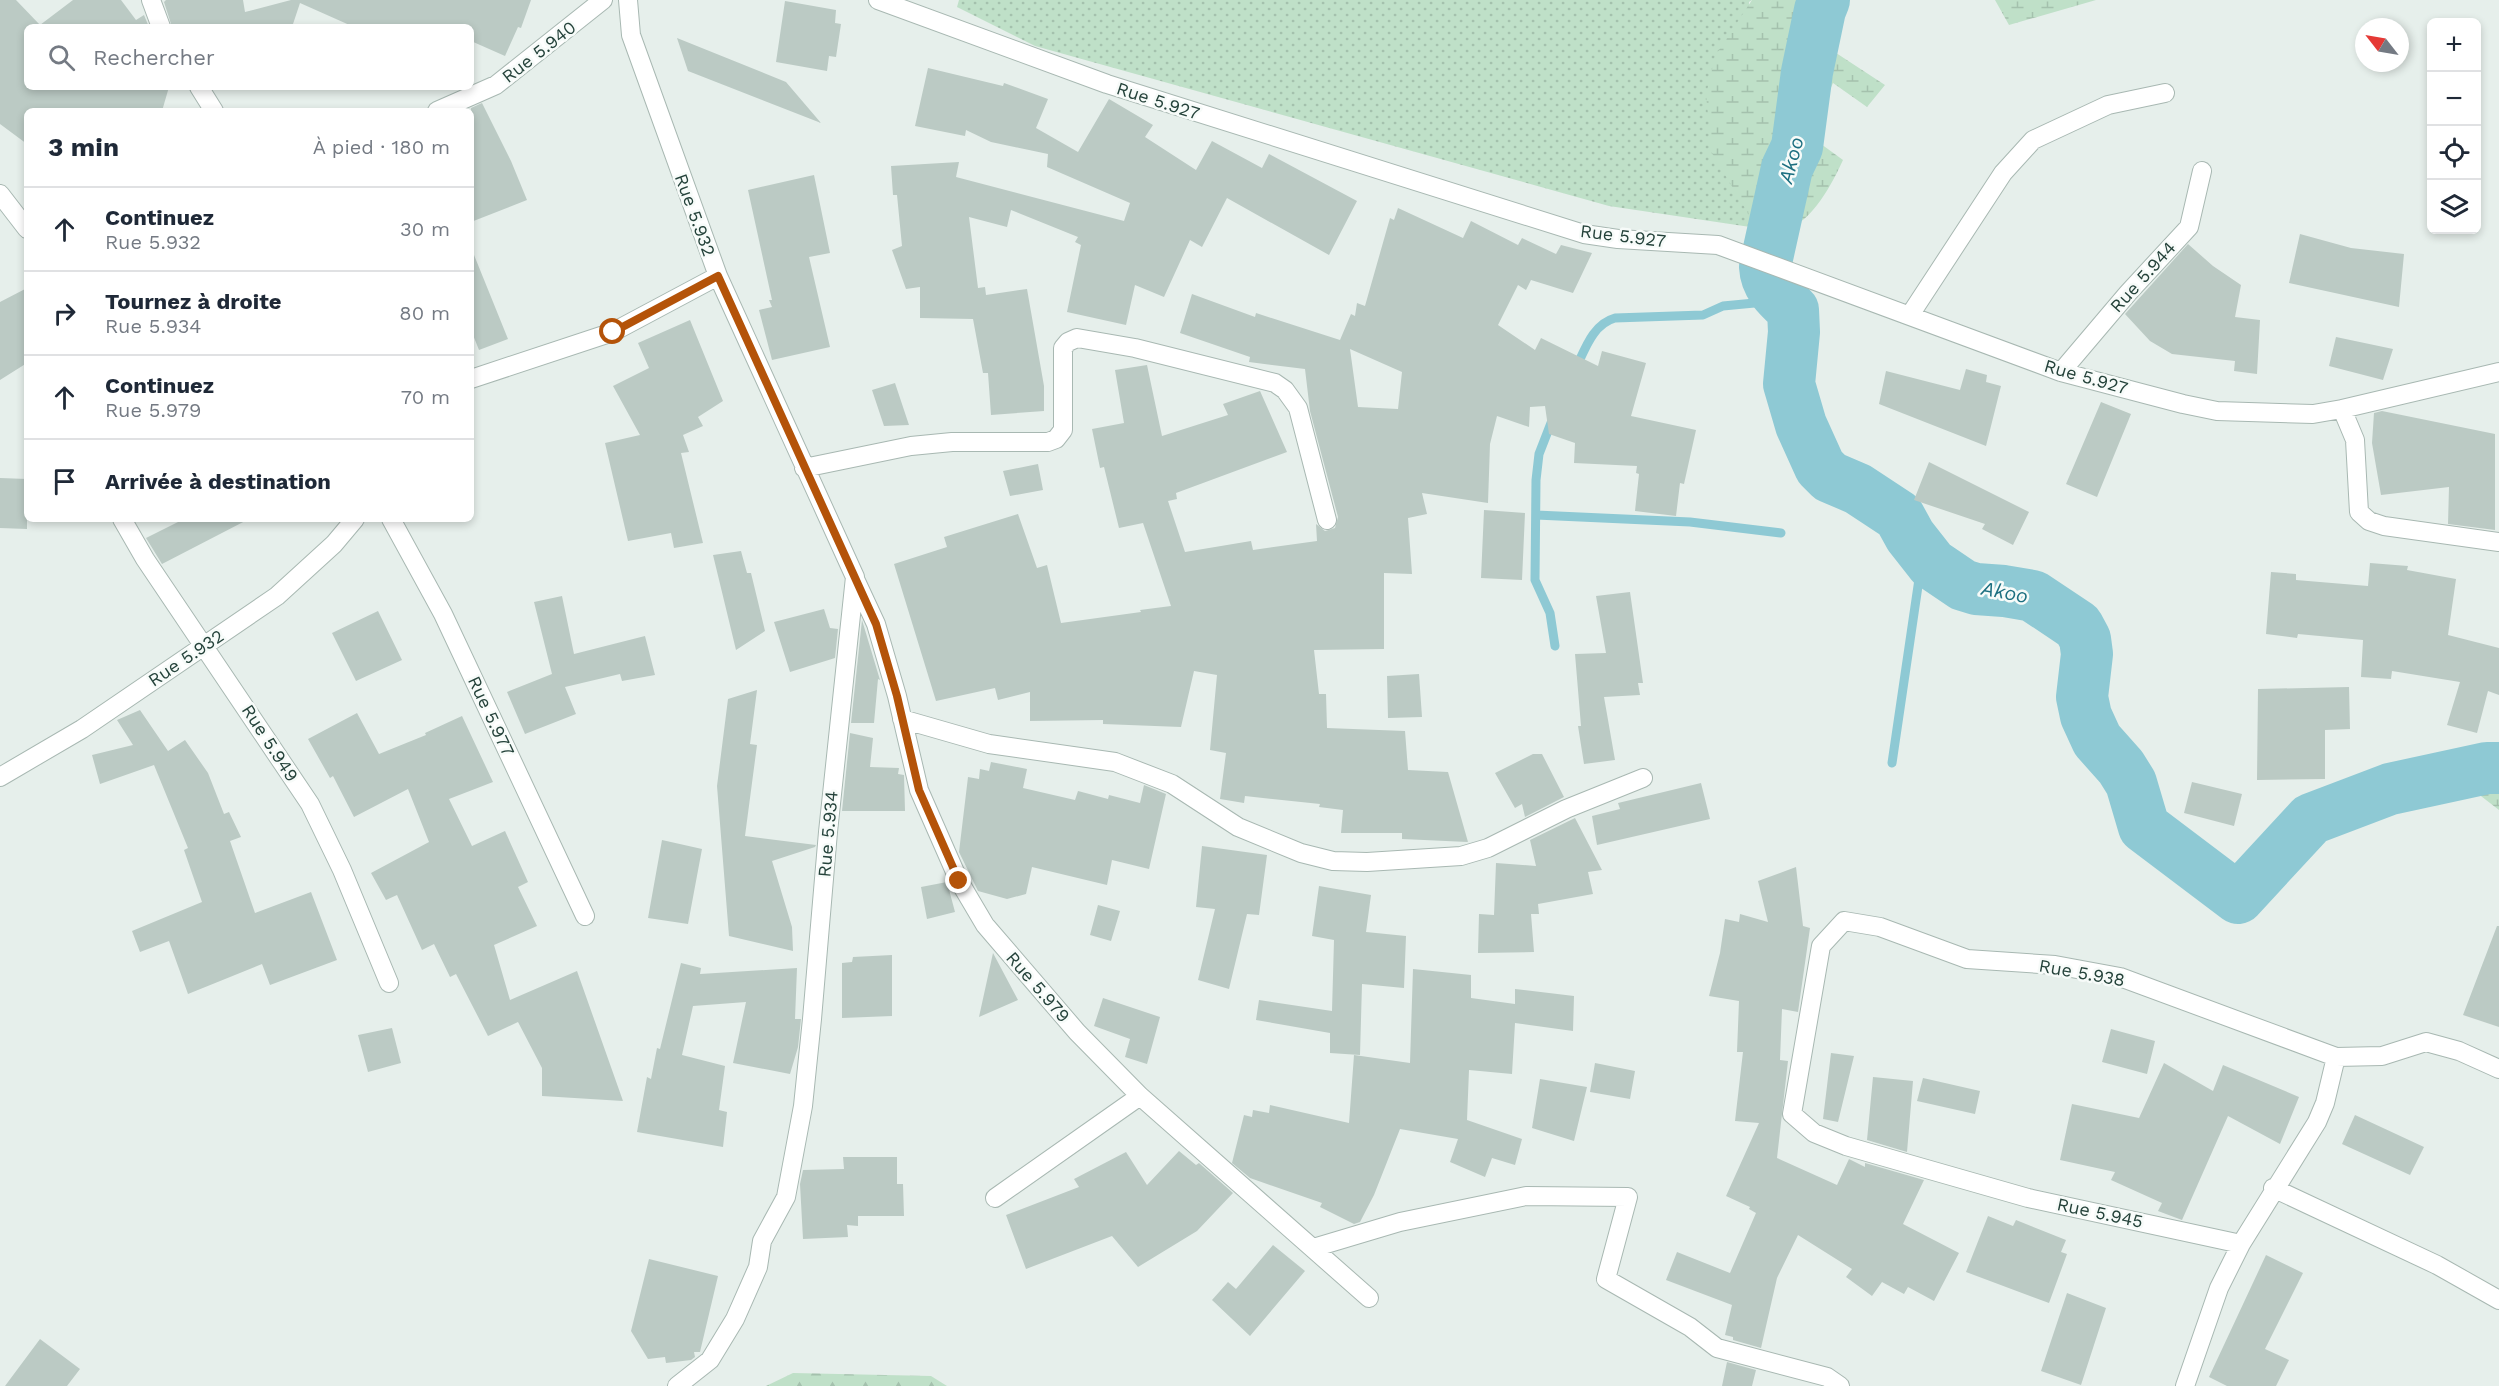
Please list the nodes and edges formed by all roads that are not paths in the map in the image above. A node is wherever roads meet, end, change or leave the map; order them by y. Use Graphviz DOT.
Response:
graph roads {
  1 [pos="603,0"];
  2 [pos="628,0"];
  3 [pos="878,0"];
  4 [pos="154,2"];
  5 [pos="160,24"];
  6 [pos="201,90"];
  7 [pos="2165,93"];
  8 [pos="212,108"];
  9 [pos="444,108"];
  10 [pos="2202,171"];
  11 [pos="0,194"];
  12 [pos="24,225"];
  13 [pos="718,276"];
  14 [pos="1910,315"];
  15 [pos="2061,372"];
  16 [pos="2499,372"];
  17 [pos="474,378"];
  18 [pos="2342,410"];
  19 [pos="804,468"];
  20 [pos="1327,520"];
  21 [pos="124,522"];
  22 [pos="352,522"];
  23 [pos="393,522"];
  24 [pos="2499,542"];
  25 [pos="855,577"];
  26 [pos="205,645"];
  27 [pos="902,719"];
  28 [pos="0,777"];
  29 [pos="1643,778"];
  30 [pos="585,916"];
  31 [pos="389,983"];
  32 [pos="2336,1057"];
  33 [pos="2499,1068"];
  34 [pos="1140,1096"];
  35 [pos="1814,1133"];
  36 [pos="2274,1188"];
  37 [pos="995,1198"];
  38 [pos="2241,1244"];
  39 [pos="1313,1248"];
  40 [pos="1369,1298"];
  41 [pos="2499,1300"];
  42 [pos="677,1386"];
  43 [pos="1840,1386"];
  44 [pos="2185,1386"];
  1 -- 9 [label="street, Rue 5.940"];
  2 -- 13 [label="street, Rue 5.932"];
  3 -- 14 [label="street, Rue 5.927"];
  4 -- 5 [label="street"];
  6 -- 8 [label="street"];
  7 -- 14 [label="street"];
  10 -- 15 [label="street, Rue 5.944"];
  11 -- 12 [label="street"];
  13 -- 17 [label="street, Rue 5.932"];
  13 -- 19 [label="street"];
  14 -- 15 [label="street, Rue 5.927"];
  15 -- 18 [label="street, Rue 5.927"];
  16 -- 18 [label="street, Rue 5.927"];
  18 -- 24 [label="street"];
  19 -- 20 [label="street"];
  19 -- 25 [label="street"];
  21 -- 26 [label="street, Rue 5.949"];
  22 -- 26 [label="street, Rue 5.932"];
  23 -- 30 [label="street, Rue 5.977"];
  25 -- 27 [label="street, Rue 5.979"];
  25 -- 42 [label="street, Rue 5.934"];
  26 -- 28 [label="street, Rue 5.932"];
  26 -- 31 [label="street, Rue 5.949"];
  27 -- 29 [label="street"];
  27 -- 34 [label="street, Rue 5.979"];
  32 -- 33 [label="street"];
  32 -- 35 [label="street, Rue 5.938"];
  32 -- 36 [label="street"];
  34 -- 37 [label="street"];
  34 -- 39 [label="street, Rue 5.979"];
  35 -- 38 [label="street, Rue 5.945"];
  36 -- 38 [label="street"];
  36 -- 41 [label="street"];
  38 -- 44 [label="street"];
  39 -- 40 [label="street, Rue 5.979"];
  39 -- 43 [label="street"];
}
